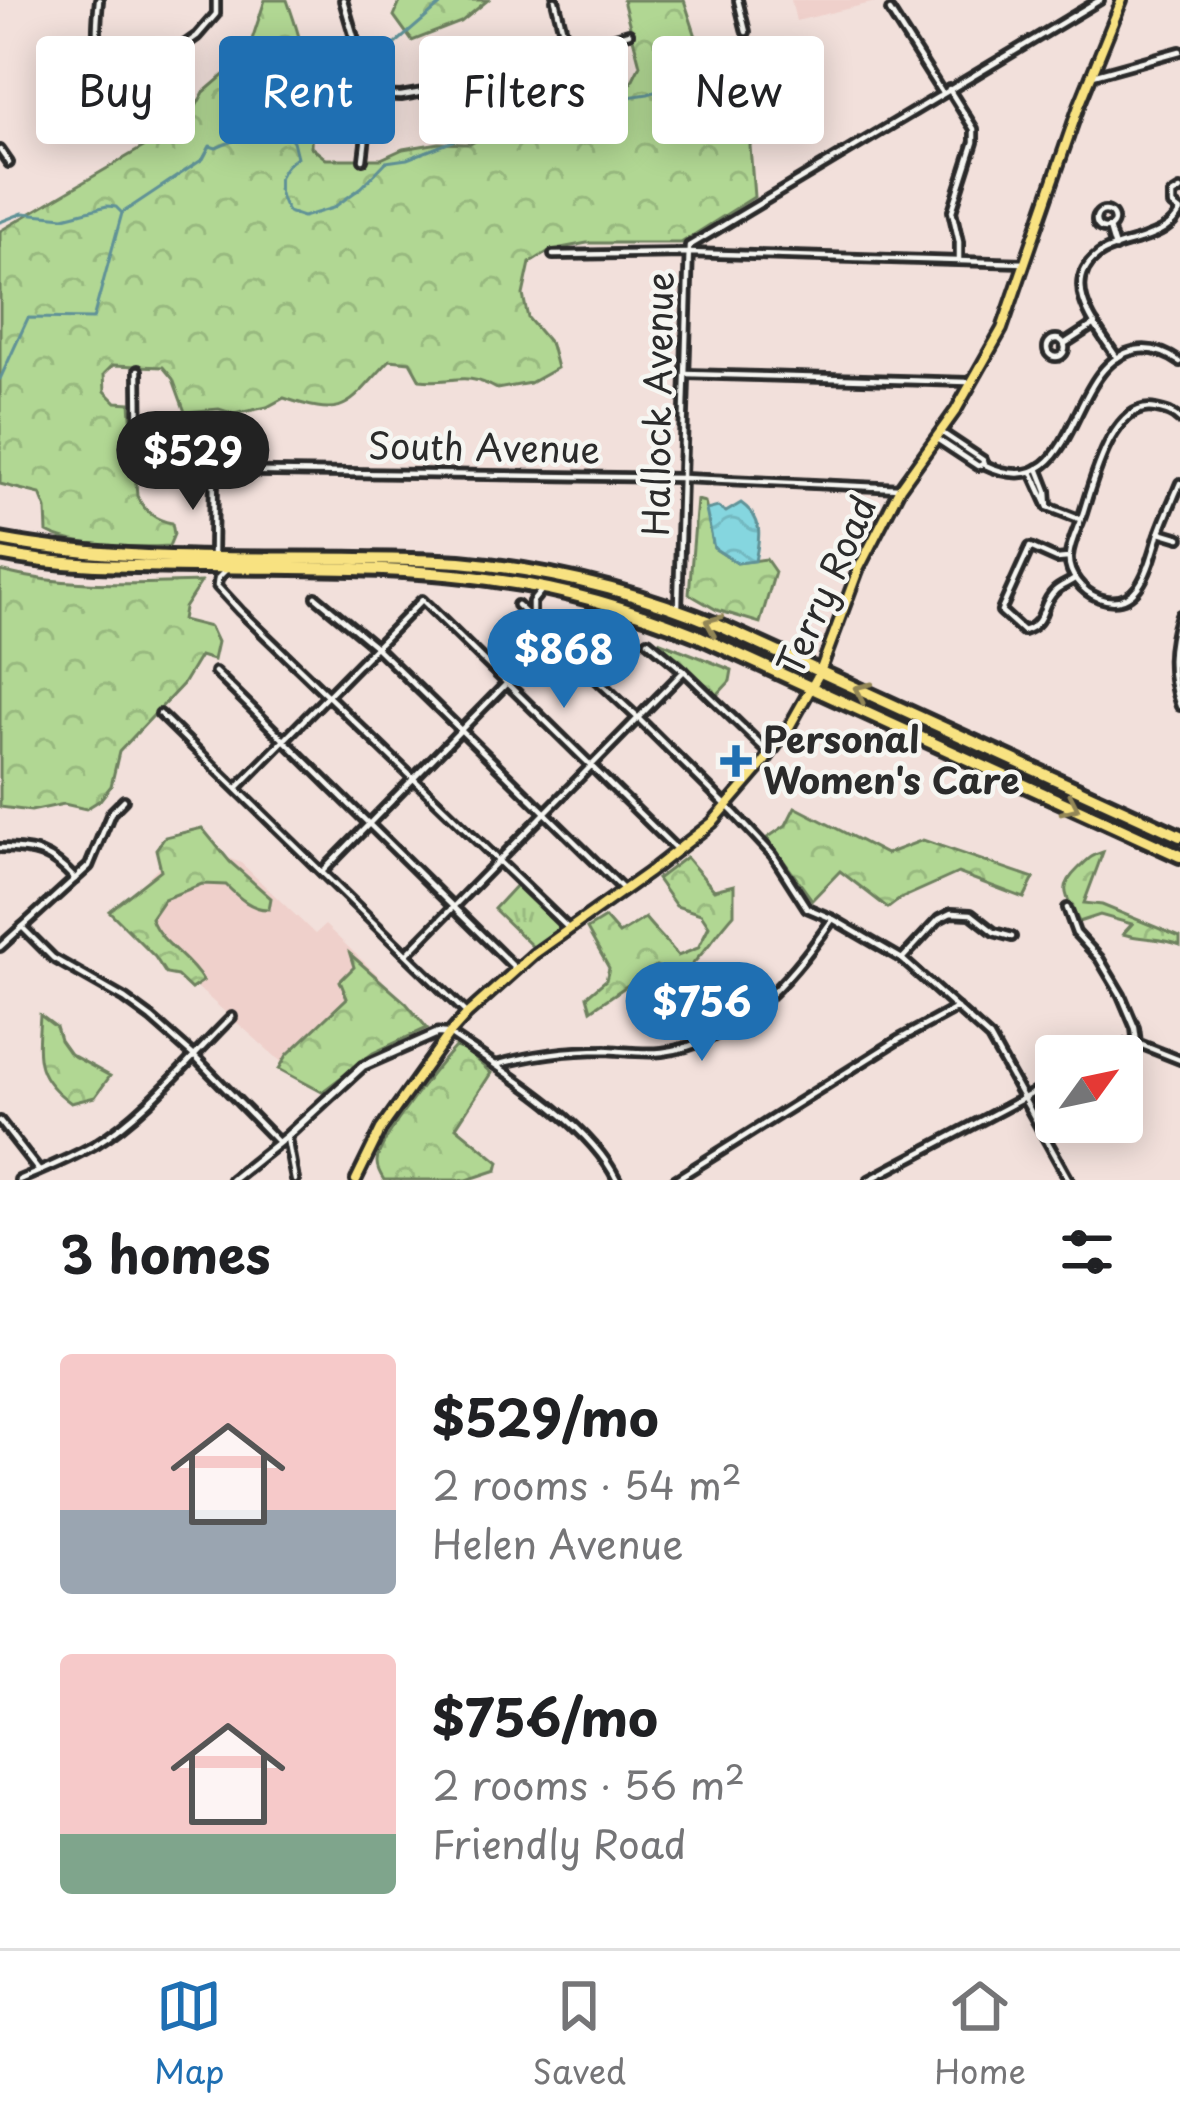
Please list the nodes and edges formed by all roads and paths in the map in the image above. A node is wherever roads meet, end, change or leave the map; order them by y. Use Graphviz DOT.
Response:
graph roads {
  1 [pos="99,0"];
  2 [pos="215,0"];
  3 [pos="343,0"];
  4 [pos="555,0"];
  5 [pos="738,0"];
  6 [pos="1103,0"];
  7 [pos="1122,0"];
  8 [pos="890,11"];
  9 [pos="1116,12"];
  10 [pos="746,32"];
  11 [pos="629,34"];
  12 [pos="96,36"];
  13 [pos="354,36"];
  14 [pos="564,36"];
  15 [pos="622,36"];
  16 [pos="195,37"];
  17 [pos="1180,51"];
  18 [pos="1090,76"];
  19 [pos="946,91"];
  20 [pos="365,144"];
  21 [pos="0,150"];
  22 [pos="363,160"];
  23 [pos="9,163"];
  24 [pos="1180,190"];
  25 [pos="1180,212"];
  26 [pos="1109,228"];
  27 [pos="1115,248"];
  28 [pos="688,253"];
  29 [pos="554,255"];
  30 [pos="959,261"];
  31 [pos="1025,263"];
  32 [pos="1095,324"];
  33 [pos="1064,344"];
  34 [pos="1117,358"];
  35 [pos="1180,362"];
  36 [pos="138,370"];
  37 [pos="686,374"];
  38 [pos="974,382"];
  39 [pos="1180,420"];
  40 [pos="937,434"];
  41 [pos="1035,470"];
  42 [pos="214,471"];
  43 [pos="683,478"];
  44 [pos="1180,483"];
  45 [pos="900,488"];
  46 [pos="1081,520"];
  47 [pos="1160,532"];
  48 [pos="1180,538"];
  49 [pos="0,540"];
  50 [pos="0,554"];
  51 [pos="213,556"];
  52 [pos="1068,558"];
  53 [pos="230,568"];
  54 [pos="1075,580"];
  55 [pos="545,589"];
  56 [pos="316,597"];
  57 [pos="517,605"];
  58 [pos="678,609"];
  59 [pos="1180,615"];
  60 [pos="532,618"];
  61 [pos="552,638"];
  62 [pos="648,641"];
  63 [pos="376,647"];
  64 [pos="684,671"];
  65 [pos="215,672"];
  66 [pos="820,672"];
  67 [pos="507,683"];
  68 [pos="812,688"];
  69 [pos="329,694"];
  70 [pos="1180,706"];
  71 [pos="160,714"];
  72 [pos="638,718"];
  73 [pos="461,730"];
  74 [pos="282,741"];
  75 [pos="770,754"];
  76 [pos="591,766"];
  77 [pos="415,778"];
  78 [pos="237,788"];
  79 [pos="124,800"];
  80 [pos="727,806"];
  81 [pos="546,813"];
  82 [pos="369,825"];
  83 [pos="1180,836"];
  84 [pos="0,848"];
  85 [pos="677,850"];
  86 [pos="1180,856"];
  87 [pos="499,861"];
  88 [pos="322,872"];
  89 [pos="75,879"];
  90 [pos="624,890"];
  91 [pos="453,908"];
  92 [pos="1067,908"];
  93 [pos="833,919"];
  94 [pos="22,927"];
  95 [pos="570,930"];
  96 [pos="1012,938"];
  97 [pos="0,947"];
  98 [pos="407,955"];
  99 [pos="902,959"];
  100 [pos="517,970"];
  101 [pos="957,1008"];
  102 [pos="467,1014"];
  103 [pos="232,1016"];
  104 [pos="449,1034"];
  105 [pos="1136,1035"];
  106 [pos="1143,1045"];
  107 [pos="193,1055"];
  108 [pos="1180,1060"];
  109 [pos="496,1065"];
  110 [pos="1035,1092"];
  111 [pos="1024,1097"];
  112 [pos="0,1121"];
  113 [pos="287,1136"];
  114 [pos="279,1142"];
  115 [pos="39,1172"];
  116 [pos="1065,1178"];
  117 [pos="20,1180"];
  118 [pos="232,1180"];
  119 [pos="295,1180"];
  120 [pos="356,1180"];
  121 [pos="617,1180"];
  122 [pos="675,1180"];
  123 [pos="869,1180"];
  1 -- 12 [label="street"];
  2 -- 16 [label="street"];
  3 -- 13 [label="street"];
  4 -- 14 [label="street"];
  5 -- 10 [label="street"];
  6 -- 9 [label="main road"];
  6 -- 19 [label="street, Hallock Avenue"];
  7 -- 9 [label="main road, Terry Road"];
  8 -- 19 [label="street"];
  9 -- 18 [label="main road, Terry Road"];
  11 -- 15 [label="street"];
  17 -- 18 [label="street"];
  18 -- 31 [label="main road, Terry Road"];
  19 -- 28 [label="street, Hallock Avenue"];
  19 -- 30 [label="street"];
  20 -- 22 [label="street"];
  21 -- 23 [label="street"];
  24 -- 25 [label="street"];
  25 -- 27 [label="street"];
  26 -- 27 [label="street"];
  27 -- 32 [label="street"];
  28 -- 29 [label="street"];
  28 -- 30 [label="street"];
  28 -- 37 [label="street, Hallock Avenue"];
  30 -- 31 [label="street"];
  31 -- 38 [label="main road, Terry Road"];
  32 -- 33 [label="street"];
  32 -- 34 [label="street"];
  34 -- 35 [label="street"];
  34 -- 41 [label="street"];
  36 -- 42 [label="street, South Avenue"];
  37 -- 38 [label="street"];
  37 -- 43 [label="street, Hallock Avenue"];
  38 -- 40 [label="main road, Terry Road"];
  39 -- 46 [label="street"];
  40 -- 41 [label="street"];
  40 -- 45 [label="main road, Terry Road"];
  41 -- 46 [label="street"];
  42 -- 43 [label="street, South Avenue"];
  42 -- 51 [label="street"];
  43 -- 45 [label="street, South Avenue"];
  43 -- 58 [label="street, Hallock Avenue"];
  44 -- 47 [label="street"];
  45 -- 66 [label="main road, Terry Road"];
  46 -- 52 [label="street"];
  47 -- 48 [label="street"];
  47 -- 54 [label="street"];
  49 -- 51 [label="highway"];
  50 -- 53 [label="highway"];
  51 -- 58 [label="highway"];
  52 -- 54 [label="street"];
  52 -- 54 [label="street"];
  53 -- 55 [label="highway"];
  53 -- 69 [label="street"];
  55 -- 60 [label="street"];
  55 -- 68 [label="highway"];
  56 -- 63 [label="street"];
  57 -- 60 [label="street"];
  66 -- 58 [label="highway, one-way"];
  59 -- 70 [label="street"];
  60 -- 61 [label="street"];
  61 -- 67 [label="street"];
  61 -- 72 [label="street"];
  62 -- 64 [label="street"];
  63 -- 67 [label="street"];
  63 -- 69 [label="street"];
  63 -- 73 [label="street"];
  64 -- 72 [label="street"];
  64 -- 75 [label="street"];
  65 -- 74 [label="street"];
  66 -- 68 [label="main road, Terry Road"];
  83 -- 66 [label="highway, one-way"];
  67 -- 73 [label="street"];
  67 -- 76 [label="street"];
  68 -- 75 [label="main road, Terry Road"];
  68 -- 86 [label="highway, one-way"];
  69 -- 74 [label="street"];
  69 -- 77 [label="street"];
  71 -- 78 [label="street"];
  72 -- 76 [label="street"];
  72 -- 80 [label="street"];
  73 -- 77 [label="street"];
  73 -- 81 [label="street"];
  74 -- 78 [label="street"];
  74 -- 82 [label="street"];
  75 -- 80 [label="main road, Terry Road"];
  76 -- 81 [label="street"];
  76 -- 85 [label="street"];
  77 -- 82 [label="street"];
  77 -- 87 [label="street"];
  78 -- 88 [label="street"];
  79 -- 89 [label="street"];
  80 -- 85 [label="main road, Terry Road"];
  80 -- 93 [label="street"];
  81 -- 87 [label="street"];
  81 -- 90 [label="street"];
  82 -- 88 [label="street"];
  82 -- 91 [label="street"];
  84 -- 89 [label="street"];
  85 -- 90 [label="main road, Terry Road"];
  87 -- 91 [label="street"];
  87 -- 95 [label="street"];
  88 -- 98 [label="street"];
  89 -- 94 [label="street"];
  90 -- 95 [label="main road, Terry Road"];
  91 -- 98 [label="street"];
  91 -- 100 [label="street"];
  92 -- 105 [label="street"];
  93 -- 99 [label="street"];
  93 -- 109 [label="street"];
  94 -- 97 [label="street"];
  94 -- 107 [label="street"];
  95 -- 100 [label="main road, Terry Road"];
  96 -- 99 [label="street"];
  98 -- 102 [label="street"];
  99 -- 101 [label="street"];
  100 -- 102 [label="main road, Terry Road"];
  101 -- 111 [label="street"];
  101 -- 122 [label="street"];
  102 -- 104 [label="main road, Terry Road"];
  103 -- 107 [label="street"];
  104 -- 109 [label="street"];
  104 -- 113 [label="street, Terry Road"];
  104 -- 120 [label="main road"];
  106 -- 108 [label="street"];
  107 -- 114 [label="street"];
  107 -- 115 [label="street"];
  109 -- 121 [label="street"];
  110 -- 111 [label="street"];
  111 -- 116 [label="street"];
  111 -- 123 [label="street"];
  112 -- 115 [label="street"];
  113 -- 114 [label="street, Terry Road"];
  113 -- 119 [label="street"];
  114 -- 118 [label="street, Terry Road"];
  115 -- 117 [label="street"];
}
